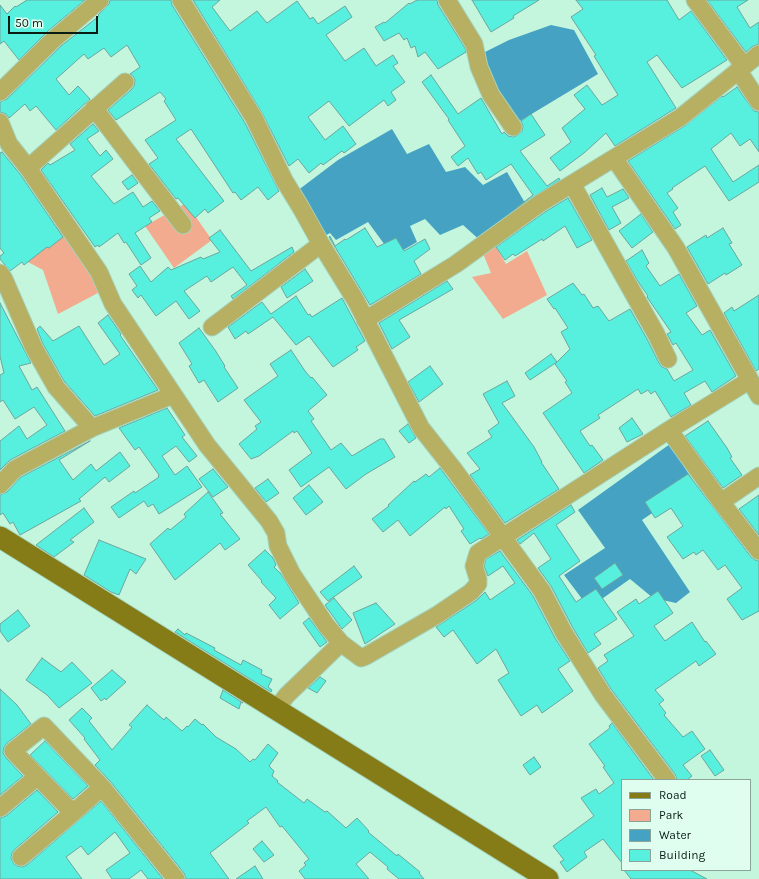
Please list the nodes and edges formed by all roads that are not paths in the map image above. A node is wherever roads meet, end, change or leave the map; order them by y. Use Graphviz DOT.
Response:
graph roads {
  1 [pos="99,0"];
  2 [pos="180,0"];
  3 [pos="447,0"];
  4 [pos="695,0"];
  5 [pos="759,54"];
  6 [pos="741,68"];
  7 [pos="124,82"];
  8 [pos="0,92"];
  9 [pos="759,102"];
  10 [pos="94,108"];
  11 [pos="0,122"];
  12 [pos="513,127"];
  13 [pos="5,148"];
  14 [pos="614,158"];
  15 [pos="28,168"];
  16 [pos="572,184"];
  17 [pos="183,225"];
  18 [pos="321,244"];
  19 [pos="0,274"];
  20 [pos="365,320"];
  21 [pos="212,327"];
  22 [pos="668,359"];
  23 [pos="750,380"];
  24 [pos="173,395"];
  25 [pos="759,396"];
  26 [pos="92,428"];
  27 [pos="669,430"];
  28 [pos="759,476"];
  29 [pos="0,485"];
  30 [pos="721,502"];
  31 [pos="0,537"];
  32 [pos="502,538"];
  33 [pos="759,551"];
  34 [pos="341,642"];
  35 [pos="276,709"];
  36 [pos="37,776"];
  37 [pos="666,779"];
  38 [pos="102,787"];
  39 [pos="0,808"];
  40 [pos="73,813"];
  41 [pos="21,857"];
  42 [pos="176,879"];
  43 [pos="548,879"];
  1 -- 8 [label="street"];
  2 -- 18 [label="street"];
  3 -- 12 [label="street"];
  4 -- 6 [label="street"];
  5 -- 6 [label="street"];
  6 -- 9 [label="street"];
  6 -- 14 [label="street"];
  7 -- 10 [label="street"];
  10 -- 15 [label="street"];
  10 -- 17 [label="street"];
  11 -- 13 [label="street"];
  13 -- 15 [label="street"];
  14 -- 16 [label="street"];
  14 -- 23 [label="street"];
  15 -- 24 [label="street"];
  16 -- 20 [label="street"];
  16 -- 22 [label="street"];
  18 -- 20 [label="street"];
  18 -- 21 [label="street"];
  19 -- 26 [label="street"];
  20 -- 32 [label="street"];
  23 -- 25 [label="street"];
  23 -- 27 [label="street"];
  24 -- 26 [label="street"];
  24 -- 34 [label="street"];
  26 -- 29 [label="street"];
  27 -- 30 [label="street"];
  27 -- 32 [label="street"];
  28 -- 30 [label="street"];
  30 -- 33 [label="street"];
  31 -- 35 [label="main road"];
  32 -- 34 [label="street"];
  32 -- 37 [label="street"];
  34 -- 35 [label="street"];
  35 -- 43 [label="main road"];
  36 -- 38 [label="street"];
  36 -- 39 [label="street"];
  36 -- 40 [label="street"];
  38 -- 40 [label="street"];
  38 -- 42 [label="street"];
  40 -- 41 [label="street"];
}
